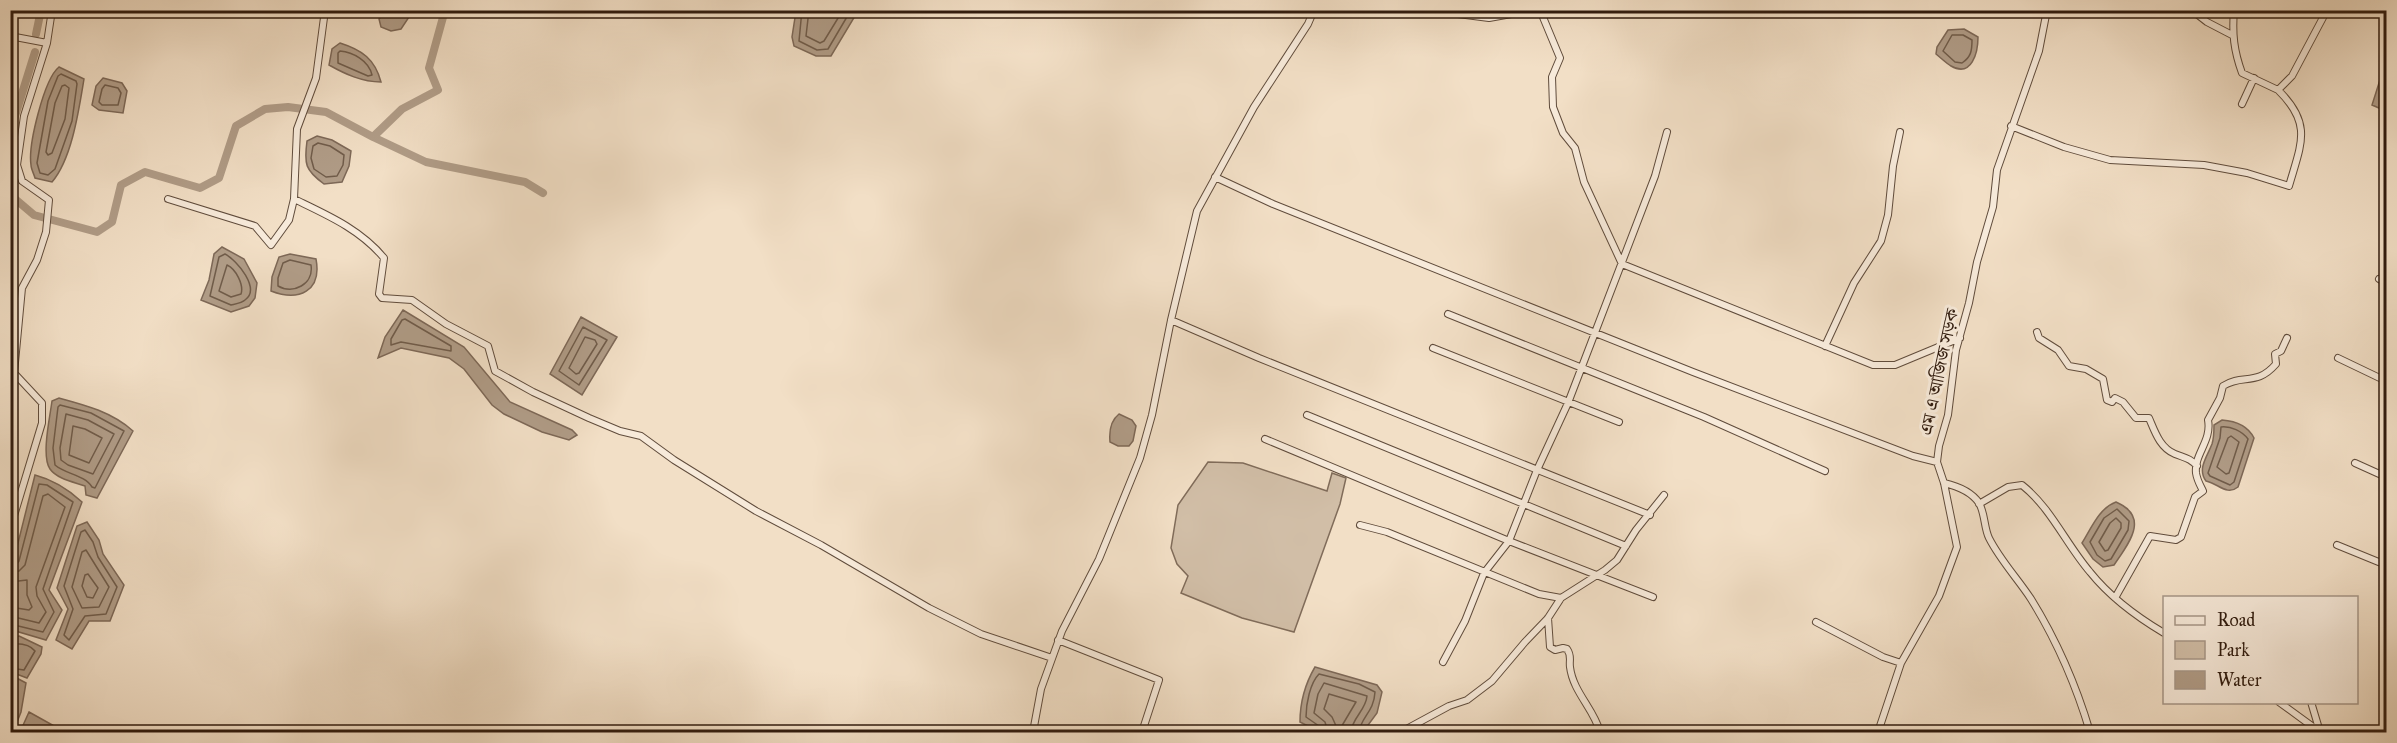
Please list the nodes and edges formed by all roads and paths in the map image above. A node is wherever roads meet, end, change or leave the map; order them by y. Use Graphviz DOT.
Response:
graph roads {
  1 [pos="52,10"];
  2 [pos="325,10"];
  3 [pos="1314,10"];
  4 [pos="1427,10"];
  5 [pos="1534,10"];
  6 [pos="1540,10"];
  7 [pos="2047,10"];
  8 [pos="2199,10"];
  9 [pos="2234,10"];
  10 [pos="2326,10"];
  11 [pos="2232,34"];
  12 [pos="10,36"];
  13 [pos="47,43"];
  14 [pos="2254,78"];
  15 [pos="2278,90"];
  16 [pos="2242,104"];
  17 [pos="2012,126"];
  18 [pos="1667,132"];
  19 [pos="1900,132"];
  20 [pos="1215,177"];
  21 [pos="168,199"];
  22 [pos="294,199"];
  23 [pos="1622,264"];
  24 [pos="2379,279"];
  25 [pos="2386,283"];
  26 [pos="1448,314"];
  27 [pos="1171,320"];
  28 [pos="1594,332"];
  29 [pos="2037,332"];
  30 [pos="2287,338"];
  31 [pos="1959,339"];
  32 [pos="1825,346"];
  33 [pos="1433,348"];
  34 [pos="2338,358"];
  35 [pos="1581,368"];
  36 [pos="12,374"];
  37 [pos="2386,381"];
  38 [pos="1568,403"];
  39 [pos="1307,415"];
  40 [pos="1619,422"];
  41 [pos="1265,439"];
  42 [pos="1937,462"];
  43 [pos="2355,463"];
  44 [pos="2197,466"];
  45 [pos="1537,470"];
  46 [pos="1825,471"];
  47 [pos="2386,477"];
  48 [pos="1944,483"];
  49 [pos="1664,495"];
  50 [pos="1979,504"];
  51 [pos="1524,505"];
  52 [pos="1650,515"];
  53 [pos="1360,525"];
  54 [pos="10,529"];
  55 [pos="1509,541"];
  56 [pos="2337,545"];
  57 [pos="1626,546"];
  58 [pos="2386,566"];
  59 [pos="1484,573"];
  60 [pos="1596,574"];
  61 [pos="1653,597"];
  62 [pos="1561,598"];
  63 [pos="2115,598"];
  64 [pos="1548,618"];
  65 [pos="1816,622"];
  66 [pos="2163,632"];
  67 [pos="1058,640"];
  68 [pos="1052,658"];
  69 [pos="1443,662"];
  70 [pos="1901,663"];
  71 [pos="2282,704"];
  72 [pos="2312,704"];
  73 [pos="1034,732"];
  74 [pos="1142,732"];
  75 [pos="1401,732"];
  76 [pos="1600,732"];
  77 [pos="1878,732"];
  78 [pos="2090,732"];
  1 -- 13 [label="street"];
  2 -- 22 [label="street"];
  3 -- 20 [label="street"];
  4 -- 5 [label="street"];
  6 -- 23 [label="street"];
  7 -- 17 [label="street, এম এ আজিজ সড়ক"];
  8 -- 11 [label="street"];
  9 -- 11 [label="street"];
  10 -- 15 [label="street"];
  11 -- 14 [label="street"];
  12 -- 13 [label="street"];
  13 -- 36 [label="street"];
  14 -- 15 [label="street"];
  14 -- 16 [label="street"];
  15 -- 17 [label="street"];
  17 -- 31 [label="street, এম এ আজিজ সড়ক"];
  18 -- 23 [label="street"];
  19 -- 32 [label="street"];
  20 -- 27 [label="street"];
  20 -- 28 [label="street"];
  21 -- 22 [label="street"];
  22 -- 68 [label="street"];
  23 -- 28 [label="street"];
  23 -- 32 [label="street"];
  24 -- 25 [label="street"];
  26 -- 35 [label="street"];
  27 -- 45 [label="street"];
  27 -- 67 [label="street"];
  28 -- 35 [label="street"];
  28 -- 42 [label="street"];
  29 -- 44 [label="street"];
  30 -- 44 [label="street"];
  31 -- 32 [label="street"];
  31 -- 42 [label="street, এম এ আজিজ সড়ক"];
  33 -- 38 [label="street"];
  34 -- 37 [label="street"];
  35 -- 38 [label="street"];
  35 -- 46 [label="street"];
  36 -- 54 [label="street"];
  38 -- 40 [label="street"];
  38 -- 45 [label="street"];
  39 -- 51 [label="street"];
  41 -- 55 [label="street"];
  42 -- 48 [label="street, এম এ আজিজ সড়ক"];
  43 -- 47 [label="street"];
  44 -- 63 [label="street"];
  45 -- 51 [label="street"];
  45 -- 52 [label="street"];
  48 -- 50 [label="street"];
  48 -- 70 [label="street, এম এ আজিজ সড়ক"];
  49 -- 52 [label="street"];
  50 -- 63 [label="street"];
  50 -- 78 [label="street"];
  51 -- 55 [label="street"];
  51 -- 57 [label="street"];
  52 -- 57 [label="street"];
  53 -- 59 [label="street"];
  55 -- 59 [label="street"];
  55 -- 60 [label="street"];
  56 -- 58 [label="street"];
  57 -- 60 [label="street"];
  59 -- 62 [label="street"];
  59 -- 69 [label="street"];
  60 -- 61 [label="street"];
  60 -- 62 [label="street"];
  62 -- 64 [label="street"];
  63 -- 66 [label="street"];
  64 -- 75 [label="street"];
  64 -- 76 [label="street"];
  65 -- 70 [label="street"];
  67 -- 68 [label="street"];
  67 -- 74 [label="street"];
  68 -- 73 [label="street"];
  70 -- 77 [label="street, এম এ আজিজ সড়ক"];
  71 -- 72 [label="street"];
}
